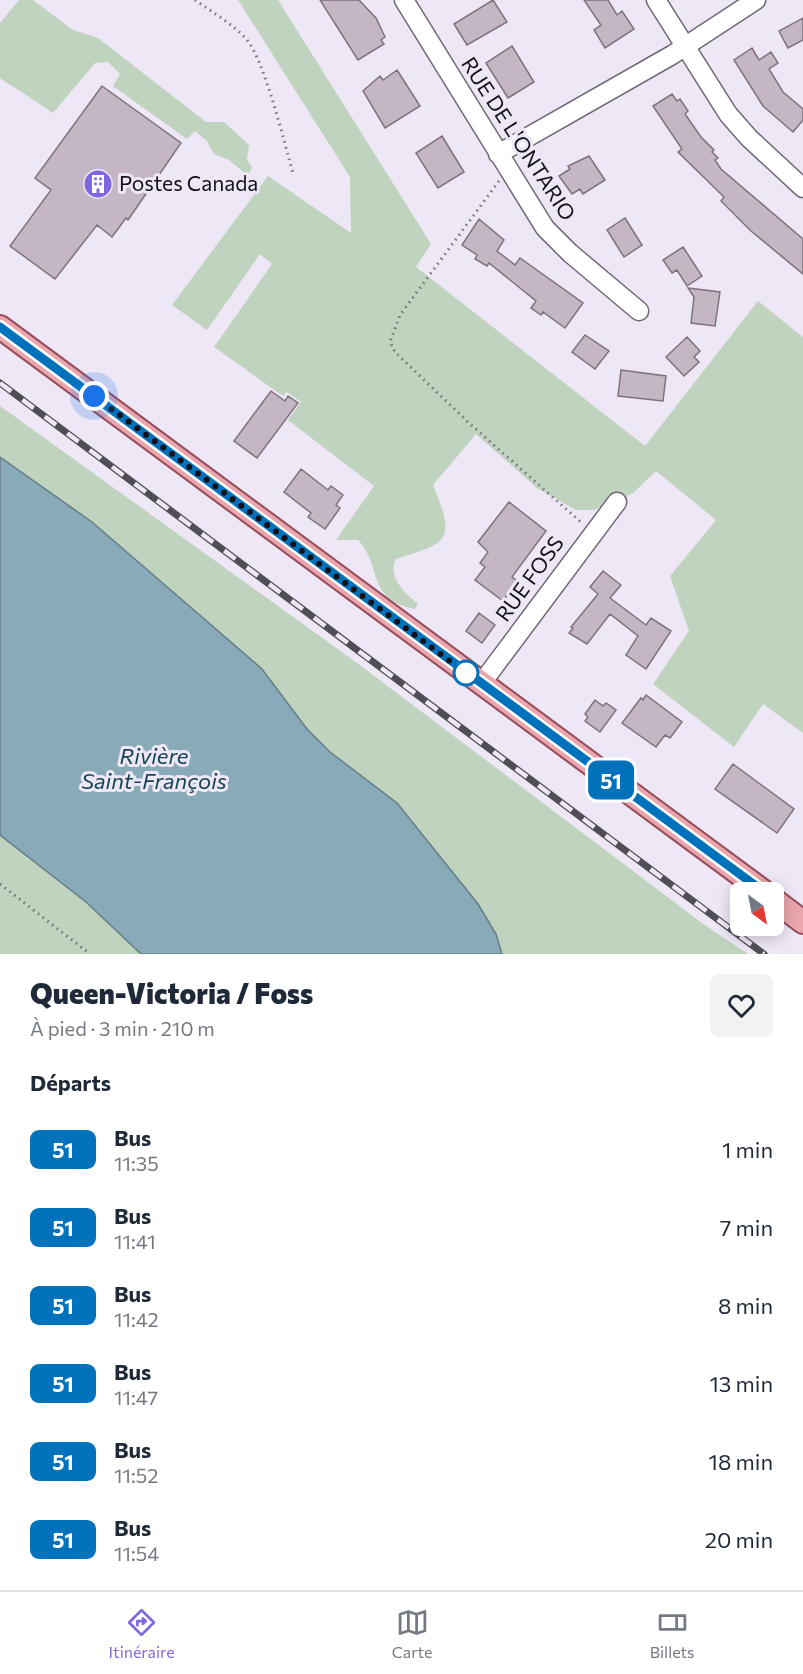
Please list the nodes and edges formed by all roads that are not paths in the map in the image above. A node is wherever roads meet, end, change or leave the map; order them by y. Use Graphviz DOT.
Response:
graph roads {
  1 [pos="404,0"];
  2 [pos="656,0"];
  3 [pos="756,0"];
  4 [pos="685,46"];
  5 [pos="498,154"];
  6 [pos="803,188"];
  7 [pos="639,311"];
  8 [pos="0,327"];
  9 [pos="617,502"];
  10 [pos="481,684"];
  11 [pos="750,882"];
  12 [pos="784,908"];
  13 [pos="803,922"];
  1 -- 5 [label="street, RUE DE L'ONTARIO"];
  2 -- 4 [label="street"];
  3 -- 4 [label="street"];
  4 -- 5 [label="street"];
  4 -- 6 [label="street"];
  5 -- 7 [label="street, RUE DE L'ONTARIO"];
  8 -- 10 [label="main road"];
  9 -- 10 [label="street, RUE FOSS"];
  10 -- 11 [label="main road"];
  12 -- 13 [label="main road"];
}
